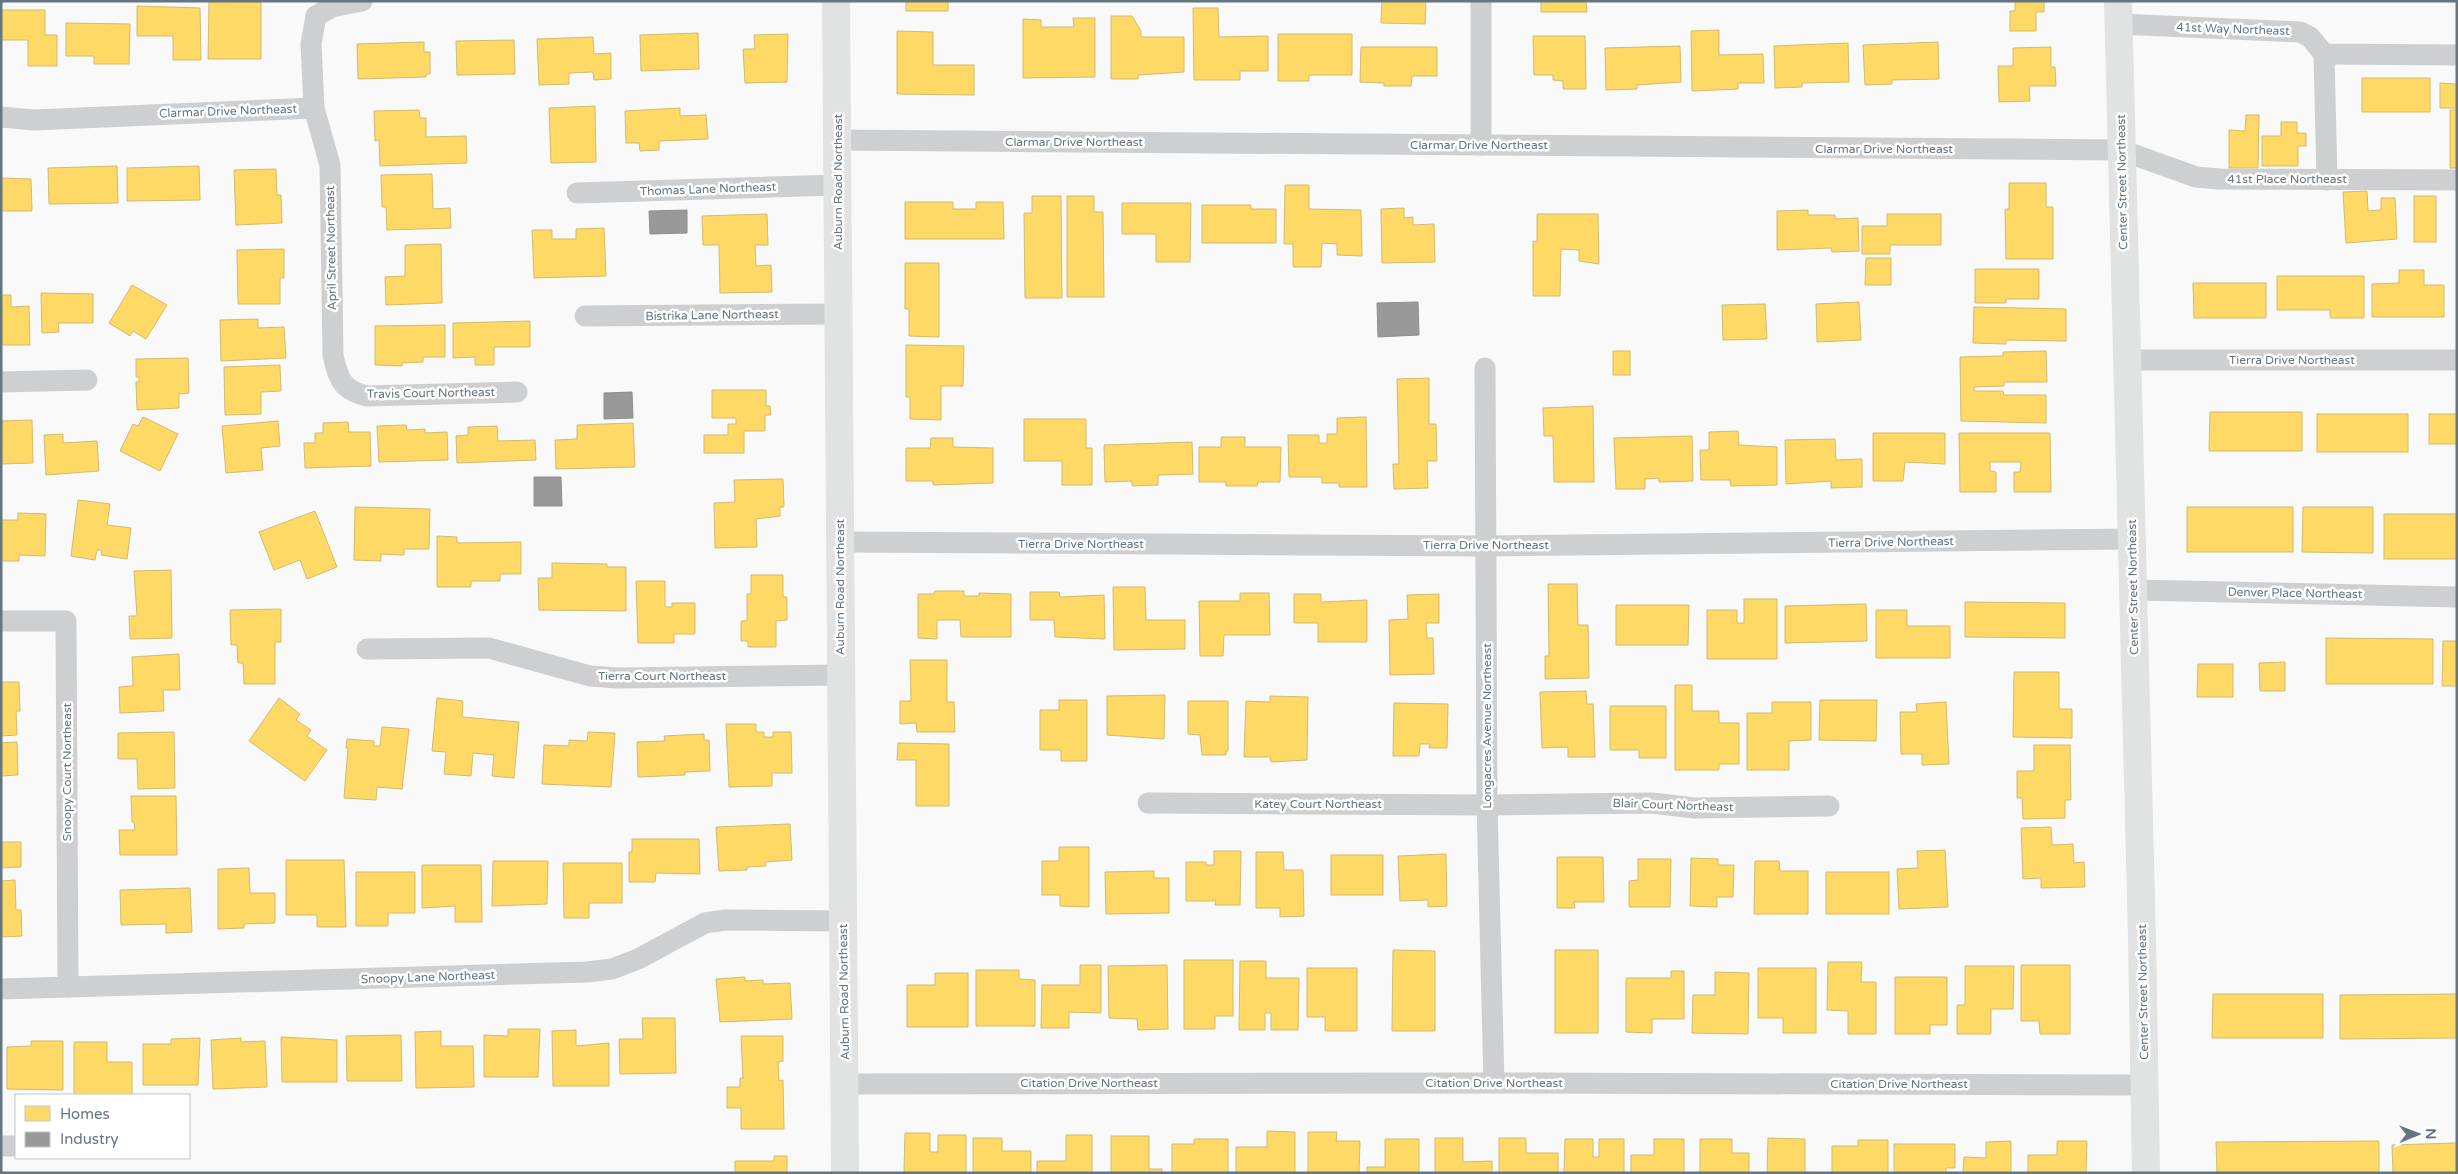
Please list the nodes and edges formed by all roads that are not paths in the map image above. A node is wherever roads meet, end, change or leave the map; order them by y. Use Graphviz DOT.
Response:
graph roads {
  1 [pos="362,1"];
  2 [pos="836,1"];
  3 [pos="1481,1"];
  4 [pos="2118,13"];
  5 [pos="2324,54"];
  6 [pos="2457,55"];
  7 [pos="314,108"];
  8 [pos="1,117"];
  9 [pos="837,140"];
  10 [pos="1481,145"];
  11 [pos="2121,150"];
  12 [pos="2327,180"];
  13 [pos="2457,180"];
  14 [pos="838,185"];
  15 [pos="577,193"];
  16 [pos="838,314"];
  17 [pos="586,316"];
  18 [pos="2127,360"];
  19 [pos="2457,360"];
  20 [pos="1486,368"];
  21 [pos="87,380"];
  22 [pos="1,382"];
  23 [pos="346,387"];
  24 [pos="517,392"];
  25 [pos="2132,540"];
  26 [pos="840,542"];
  27 [pos="1487,546"];
  28 [pos="2133,590"];
  29 [pos="2457,597"];
  30 [pos="1,621"];
  31 [pos="367,649"];
  32 [pos="840,675"];
  33 [pos="1148,803"];
  34 [pos="1488,805"];
  35 [pos="1828,806"];
  36 [pos="843,921"];
  37 [pos="68,988"];
  38 [pos="1,989"];
  39 [pos="1494,1083"];
  40 [pos="845,1084"];
  41 [pos="2144,1085"];
  42 [pos="1,1146"];
  43 [pos="15,1146"];
  44 [pos="845,1173"];
  45 [pos="2146,1173"];
  1 -- 7 [label="street, Clarmar Drive Northeast"];
  2 -- 9 [label="street, Auburn Road Northeast"];
  3 -- 10 [label="street"];
  4 -- 5 [label="street, 41st Way Northeast"];
  4 -- 11 [label="street, Center Street Northeast"];
  5 -- 6 [label="street"];
  5 -- 12 [label="street"];
  7 -- 8 [label="street, Clarmar Drive Northeast"];
  7 -- 23 [label="street, April Street Northeast"];
  9 -- 10 [label="street, Clarmar Drive Northeast"];
  9 -- 14 [label="street, Auburn Road Northeast"];
  10 -- 11 [label="street, Clarmar Drive Northeast"];
  11 -- 12 [label="street, 41st Place Northeast"];
  11 -- 18 [label="street, Center Street Northeast"];
  12 -- 13 [label="street, 41st Place Northeast"];
  14 -- 15 [label="street, Thomas Lane Northeast"];
  14 -- 16 [label="street, Auburn Road Northeast"];
  16 -- 17 [label="street, Bistrika Lane Northeast"];
  16 -- 26 [label="street, Auburn Road Northeast"];
  18 -- 19 [label="street, Tierra Drive Northeast"];
  18 -- 25 [label="street, Center Street Northeast"];
  20 -- 27 [label="street, Longacres Avenue Northeast"];
  21 -- 22 [label="street"];
  23 -- 24 [label="street, Travis Court Northeast"];
  25 -- 27 [label="street, Tierra Drive Northeast"];
  25 -- 28 [label="street, Center Street Northeast"];
  26 -- 27 [label="street, Tierra Drive Northeast"];
  26 -- 32 [label="street, Auburn Road Northeast"];
  27 -- 34 [label="street, Longacres Avenue Northeast"];
  28 -- 29 [label="street, Denver Place Northeast"];
  28 -- 41 [label="street, Center Street Northeast"];
  30 -- 37 [label="street, Snoopy Court Northeast"];
  31 -- 32 [label="street, Tierra Court Northeast"];
  32 -- 36 [label="street, Auburn Road Northeast"];
  33 -- 34 [label="street, Katey Court Northeast"];
  34 -- 35 [label="street, Blair Court Northeast"];
  34 -- 39 [label="street, Longacres Avenue Northeast"];
  36 -- 37 [label="street, Snoopy Lane Northeast"];
  36 -- 40 [label="street, Auburn Road Northeast"];
  37 -- 38 [label="street, Snoopy Lane Northeast"];
  39 -- 40 [label="street, Citation Drive Northeast"];
  39 -- 41 [label="street, Citation Drive Northeast"];
  40 -- 44 [label="street, Auburn Road Northeast"];
  41 -- 45 [label="street, Center Street Northeast"];
  42 -- 43 [label="street"];
}
